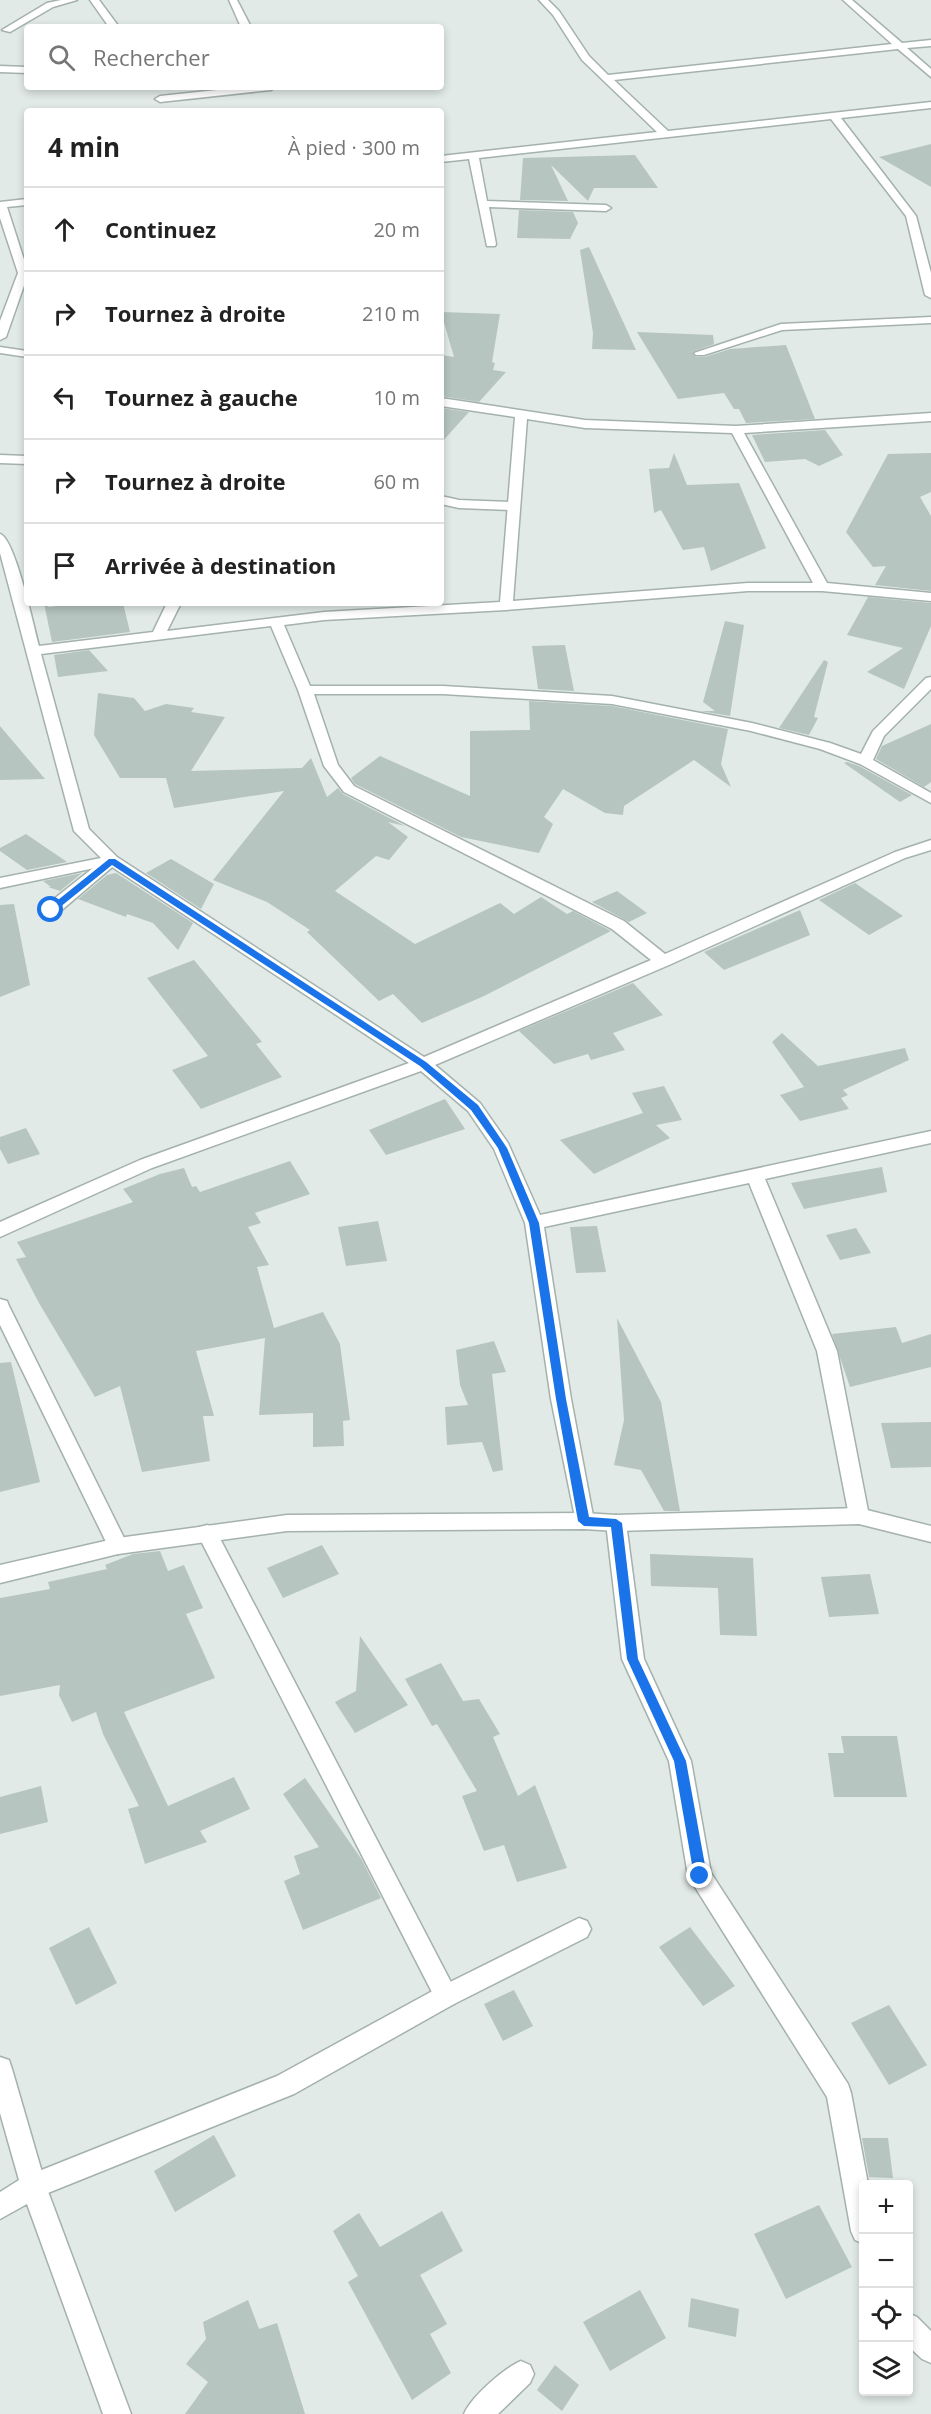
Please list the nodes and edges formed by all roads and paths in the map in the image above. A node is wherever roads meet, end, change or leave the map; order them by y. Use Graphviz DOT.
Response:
graph roads {
  1 [pos="73,0"];
  2 [pos="94,0"];
  3 [pos="233,0"];
  4 [pos="543,0"];
  5 [pos="848,0"];
  6 [pos="112,24"];
  7 [pos="245,24"];
  8 [pos="7,30"];
  9 [pos="931,43"];
  10 [pos="900,46"];
  11 [pos="0,69"];
  12 [pos="24,70"];
  13 [pos="931,74"];
  14 [pos="606,78"];
  15 [pos="156,90"];
  16 [pos="243,90"];
  17 [pos="160,99"];
  18 [pos="931,105"];
  19 [pos="164,108"];
  20 [pos="834,116"];
  21 [pos="666,135"];
  22 [pos="474,155"];
  23 [pos="444,159"];
  24 [pos="24,202"];
  25 [pos="483,204"];
  26 [pos="0,205"];
  27 [pos="606,208"];
  28 [pos="492,244"];
  29 [pos="931,294"];
  30 [pos="931,320"];
  31 [pos="0,336"];
  32 [pos="0,350"];
  33 [pos="700,353"];
  34 [pos="24,354"];
  35 [pos="444,402"];
  36 [pos="521,415"];
  37 [pos="931,417"];
  38 [pos="736,430"];
  39 [pos="0,459"];
  40 [pos="24,460"];
  41 [pos="444,501"];
  42 [pos="513,506"];
  43 [pos="0,538"];
  44 [pos="822,587"];
  45 [pos="931,597"];
  46 [pos="173,606"];
  47 [pos="506,606"];
  48 [pos="276,621"];
  49 [pos="159,634"];
  50 [pos="33,651"];
  51 [pos="931,681"];
  52 [pos="305,690"];
  53 [pos="865,761"];
  54 [pos="931,799"];
  55 [pos="931,845"];
  56 [pos="112,861"];
  57 [pos="0,883"];
  58 [pos="51,910"];
  59 [pos="663,961"];
  60 [pos="423,1064"];
  61 [pos="931,1137"];
  62 [pos="755,1177"];
  63 [pos="534,1223"];
  64 [pos="0,1230"];
  65 [pos="0,1306"];
  66 [pos="859,1516"];
  67 [pos="584,1521"];
  68 [pos="616,1523"];
  69 [pos="207,1533"];
  70 [pos="931,1534"];
  71 [pos="118,1546"];
  72 [pos="0,1574"];
  73 [pos="579,1929"];
  74 [pos="446,1996"];
  75 [pos="0,2068"];
  76 [pos="33,2186"];
  77 [pos="859,2203"];
  78 [pos="0,2206"];
  79 [pos="913,2330"];
  80 [pos="931,2350"];
  81 [pos="520,2374"];
  82 [pos="117,2414"];
  83 [pos="478,2414"];
  1 -- 8 [label="street"];
  2 -- 6 [label="street"];
  3 -- 7 [label="street"];
  4 -- 14 [label="street"];
  5 -- 10 [label="street"];
  9 -- 10 [label="street"];
  10 -- 13 [label="street"];
  10 -- 14 [label="street"];
  11 -- 12 [label="street"];
  14 -- 21 [label="street"];
  15 -- 17 [label="street"];
  16 -- 17 [label="street"];
  17 -- 19 [label="street"];
  18 -- 20 [label="street"];
  20 -- 21 [label="street"];
  20 -- 29 [label="street"];
  21 -- 22 [label="street"];
  22 -- 23 [label="street"];
  22 -- 25 [label="street"];
  24 -- 26 [label="street"];
  25 -- 27 [label="street"];
  25 -- 28 [label="street"];
  26 -- 31 [label="street"];
  30 -- 33 [label="street"];
  32 -- 34 [label="street"];
  35 -- 36 [label="street"];
  36 -- 38 [label="street"];
  36 -- 42 [label="street"];
  37 -- 38 [label="street"];
  38 -- 44 [label="street"];
  39 -- 40 [label="street"];
  41 -- 42 [label="street"];
  42 -- 47 [label="street"];
  43 -- 50 [label="street"];
  44 -- 45 [label="street"];
  44 -- 47 [label="street"];
  46 -- 49 [label="street"];
  47 -- 48 [label="street"];
  48 -- 49 [label="street"];
  48 -- 52 [label="street"];
  49 -- 50 [label="street"];
  50 -- 56 [label="street"];
  51 -- 53 [label="street"];
  52 -- 53 [label="street"];
  52 -- 59 [label="street"];
  53 -- 54 [label="street"];
  55 -- 59 [label="street"];
  56 -- 57 [label="street"];
  56 -- 58 [label="street"];
  56 -- 60 [label="street"];
  59 -- 60 [label="street"];
  60 -- 63 [label="street"];
  60 -- 64 [label="street"];
  61 -- 62 [label="street"];
  62 -- 63 [label="street"];
  62 -- 66 [label="street"];
  63 -- 67 [label="street"];
  65 -- 71 [label="street"];
  66 -- 68 [label="street"];
  66 -- 70 [label="street"];
  67 -- 68 [label="street"];
  67 -- 69 [label="street"];
  68 -- 77 [label="street"];
  69 -- 71 [label="street"];
  69 -- 74 [label="street"];
  71 -- 72 [label="street"];
  73 -- 74 [label="street"];
  74 -- 76 [label="street"];
  75 -- 76 [label="street"];
  76 -- 78 [label="street"];
  76 -- 82 [label="street"];
  79 -- 80 [label="street"];
  81 -- 83 [label="street"];
}
